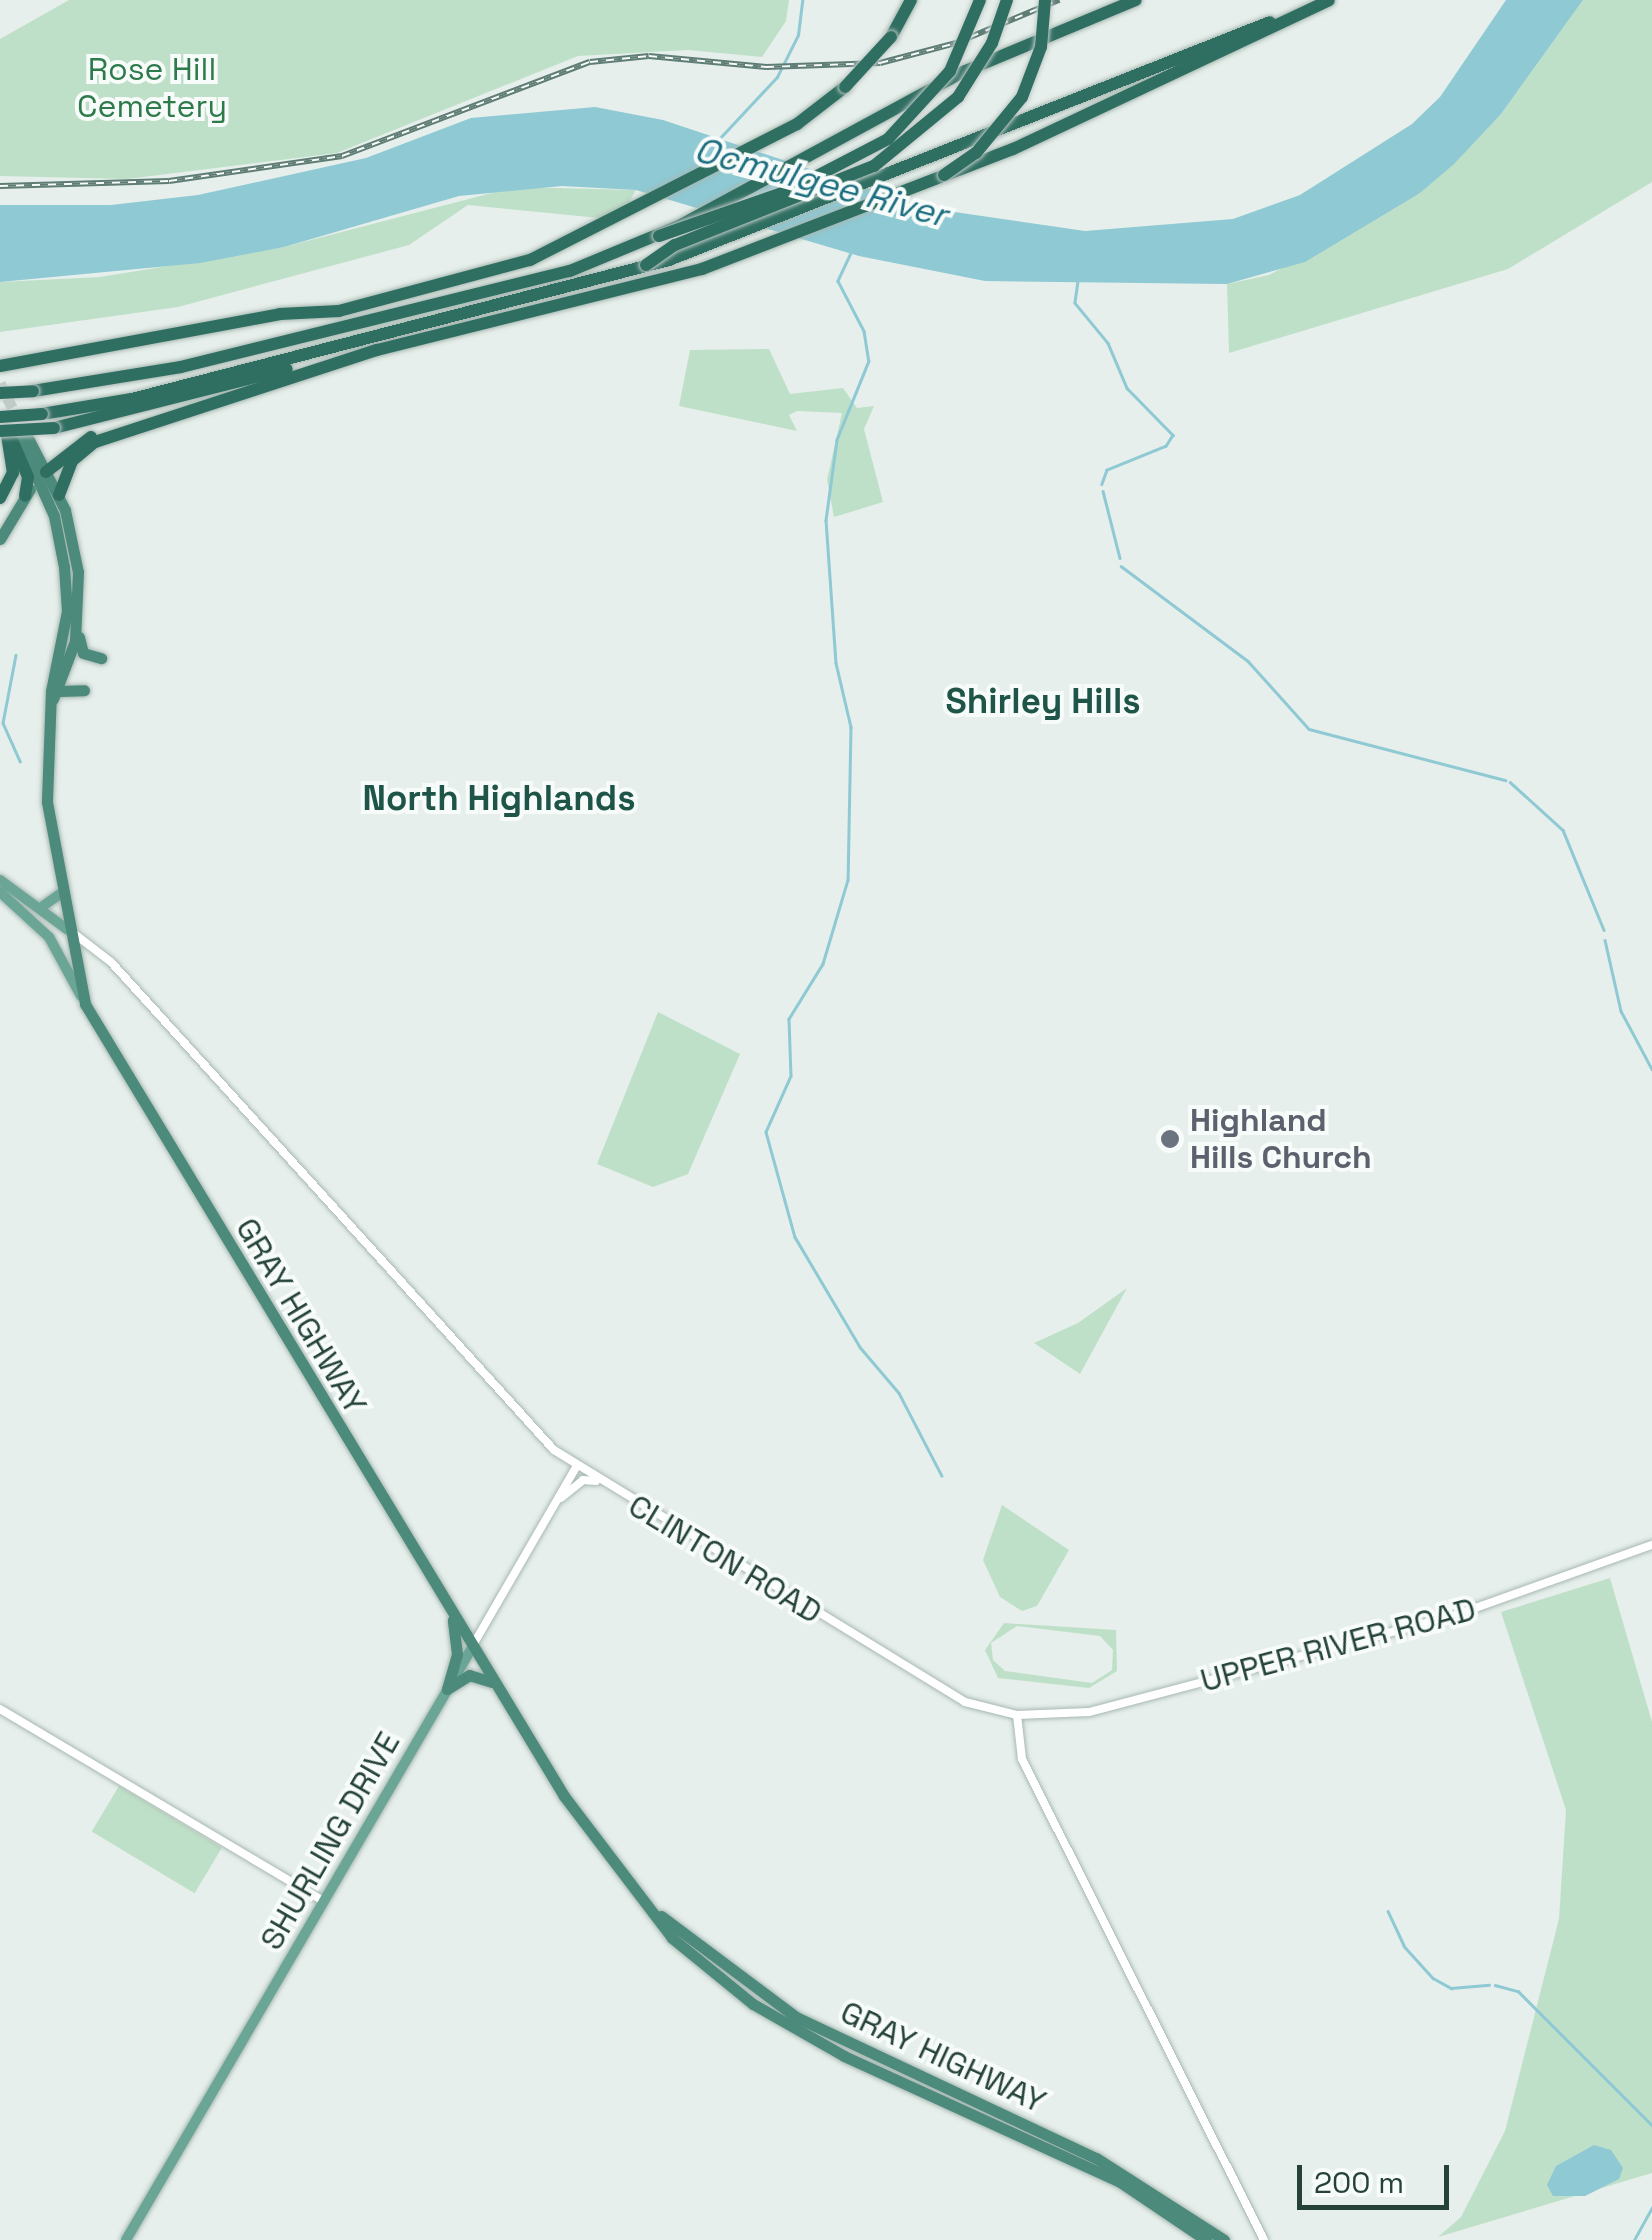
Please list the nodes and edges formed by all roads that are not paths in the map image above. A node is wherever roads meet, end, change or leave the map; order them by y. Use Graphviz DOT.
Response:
graph roads {
  1 [pos="911,0"];
  2 [pos="980,0"];
  3 [pos="1006,0"];
  4 [pos="1046,0"];
  5 [pos="1136,0"];
  6 [pos="1326,0"];
  7 [pos="944,175"];
  8 [pos="659,236"];
  9 [pos="646,265"];
  10 [pos="377,350"];
  11 [pos="0,354"];
  12 [pos="30,359"];
  13 [pos="0,366"];
  14 [pos="0,393"];
  15 [pos="194,408"];
  16 [pos="11,432"];
  17 [pos="42,476"];
  18 [pos="59,495"];
  19 [pos="25,496"];
  20 [pos="0,498"];
  21 [pos="0,539"];
  22 [pos="78,624"];
  23 [pos="101,658"];
  24 [pos="84,690"];
  25 [pos="57,695"];
  26 [pos="0,880"];
  27 [pos="0,892"];
  28 [pos="60,894"];
  29 [pos="43,906"];
  30 [pos="68,930"];
  31 [pos="85,1004"];
  32 [pos="576,1467"];
  33 [pos="598,1482"];
  34 [pos="554,1504"];
  35 [pos="1652,1545"];
  36 [pos="453,1616"];
  37 [pos="472,1646"];
  38 [pos="494,1683"];
  39 [pos="446,1689"];
  40 [pos="0,1708"];
  41 [pos="1018,1716"];
  42 [pos="324,1901"];
  43 [pos="650,1907"];
  44 [pos="126,2240"];
  45 [pos="1206,2240"];
  46 [pos="1224,2240"];
  47 [pos="1264,2240"];
  1 -- 12 [label="highway, bridge"];
  2 -- 8 [label="highway, bridge"];
  3 -- 9 [label="highway, bridge"];
  4 -- 7 [label="highway, bridge"];
  5 -- 8 [label="highway, bridge"];
  6 -- 7 [label="highway, bridge"];
  6 -- 9 [label="highway, bridge"];
  7 -- 10 [label="highway"];
  8 -- 14 [label="highway, bridge"];
  9 -- 16 [label="highway, bridge"];
  10 -- 15 [label="highway"];
  10 -- 16 [label="highway, bridge"];
  11 -- 12 [label="highway"];
  12 -- 13 [label="highway"];
  15 -- 17 [label="highway"];
  15 -- 18 [label="highway"];
  16 -- 17 [label="highway"];
  16 -- 19 [label="highway"];
  16 -- 20 [label="highway"];
  17 -- 18 [label="highway"];
  17 -- 19 [label="highway"];
  17 -- 25 [label="highway"];
  18 -- 22 [label="highway"];
  19 -- 21 [label="highway"];
  22 -- 23 [label="highway"];
  22 -- 25 [label="highway"];
  24 -- 25 [label="highway"];
  25 -- 28 [label="highway, GRAY HIGHWAY"];
  26 -- 29 [label="main road"];
  27 -- 31 [label="main road"];
  28 -- 29 [label="main road"];
  28 -- 30 [label="highway, GRAY HIGHWAY"];
  29 -- 30 [label="main road"];
  30 -- 31 [label="highway, GRAY HIGHWAY"];
  30 -- 32 [label="street, CLINTON ROAD"];
  31 -- 36 [label="highway, GRAY HIGHWAY"];
  32 -- 33 [label="street, CLINTON ROAD"];
  32 -- 34 [label="street, SHURLING DRIVE"];
  33 -- 34 [label="street"];
  33 -- 41 [label="street, CLINTON ROAD"];
  34 -- 37 [label="street, SHURLING DRIVE"];
  35 -- 41 [label="street, UPPER RIVER ROAD"];
  36 -- 37 [label="highway, GRAY HIGHWAY"];
  36 -- 39 [label="highway"];
  37 -- 38 [label="highway, GRAY HIGHWAY"];
  37 -- 39 [label="main road, SHURLING DRIVE"];
  38 -- 39 [label="highway"];
  38 -- 43 [label="highway, GRAY HIGHWAY"];
  39 -- 42 [label="main road, SHURLING DRIVE"];
  40 -- 42 [label="street"];
  41 -- 47 [label="street"];
  42 -- 44 [label="main road, SHURLING DRIVE"];
  43 -- 45 [label="highway, GRAY HIGHWAY"];
  43 -- 46 [label="highway, GRAY HIGHWAY"];
}
